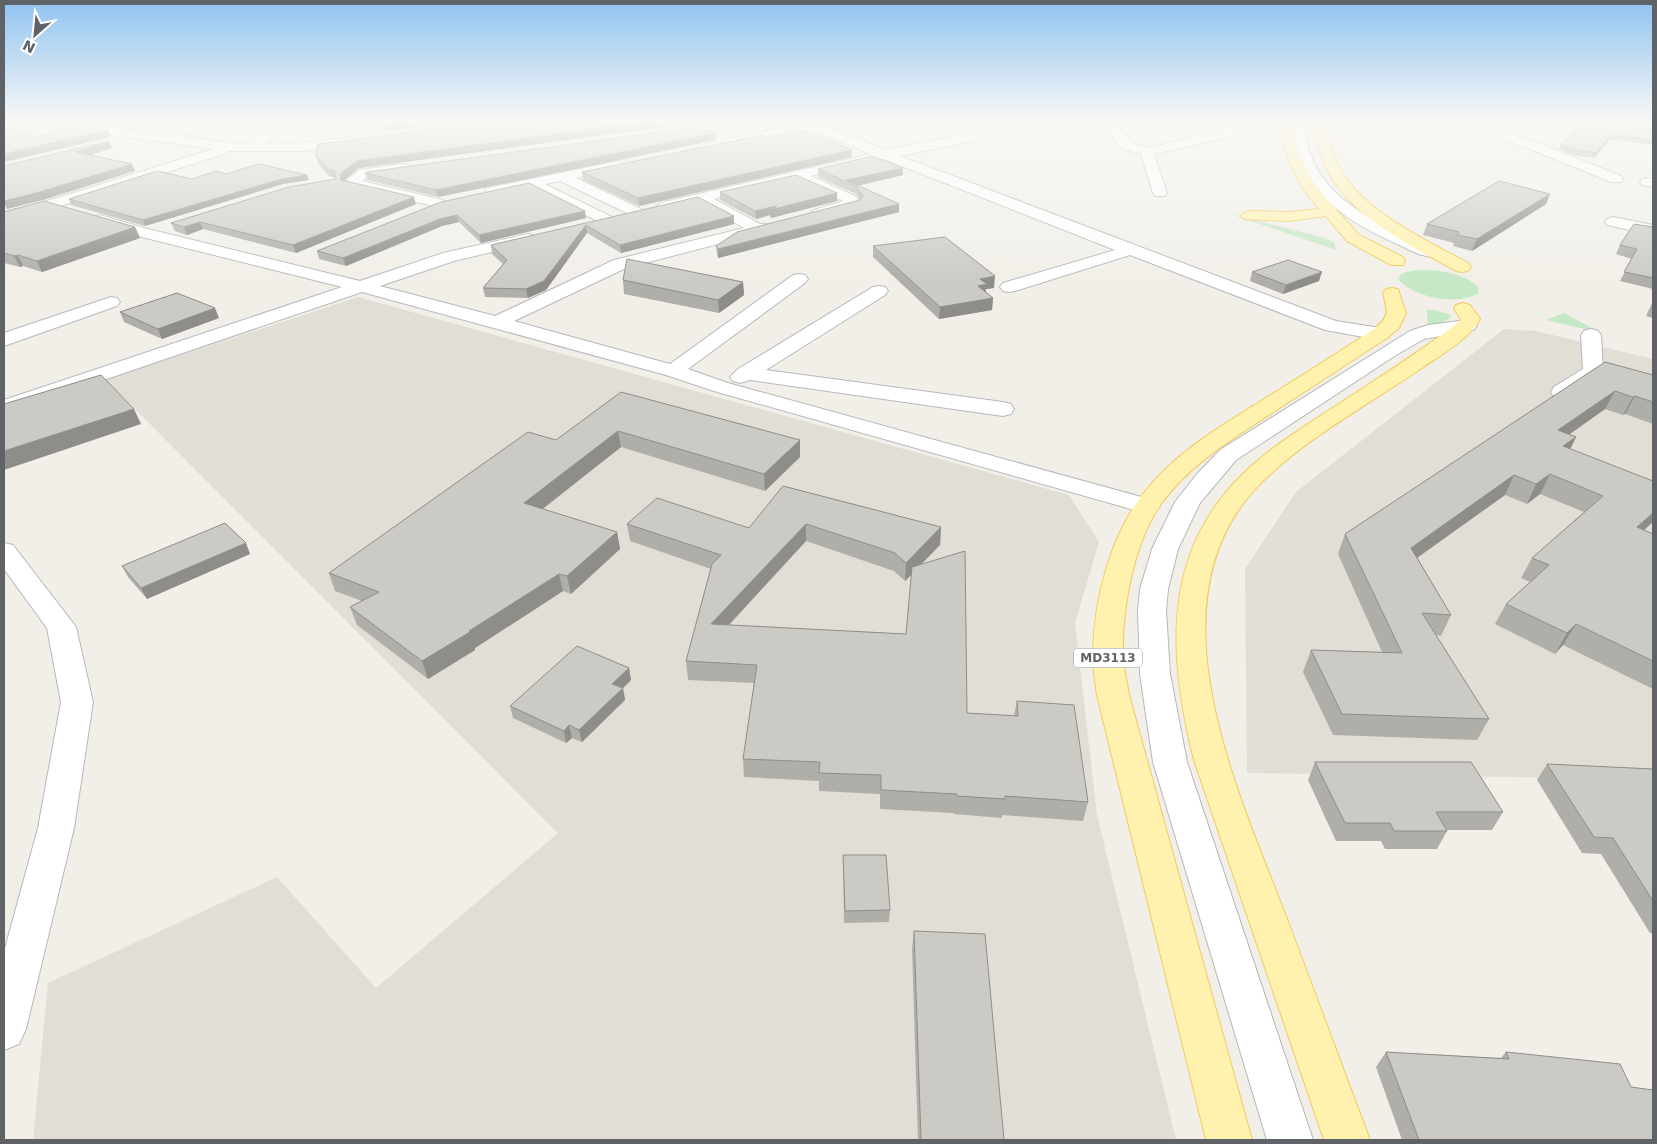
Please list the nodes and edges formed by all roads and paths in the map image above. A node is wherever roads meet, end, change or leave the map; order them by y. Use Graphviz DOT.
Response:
graph roads {
  1 [pos="146,174"];
  2 [pos="362,174"];
  3 [pos="570,174"];
  4 [pos="934,174"];
  5 [pos="1154,174"];
  6 [pos="1302,174"];
  7 [pos="1314,174"];
  8 [pos="1336,174"];
  9 [pos="1604,174"];
  10 [pos="798,175"];
  11 [pos="562,176"];
  12 [pos="1616,179"];
  13 [pos="531,183"];
  14 [pos="1160,193"];
  15 [pos="475,195"];
  16 [pos="702,198"];
  17 [pos="456,199"];
  18 [pos="438,203"];
  19 [pos="49,206"];
  20 [pos="1345,206"];
  21 [pos="420,211"];
  22 [pos="1329,211"];
  23 [pos="638,212"];
  24 [pos="1249,216"];
  25 [pos="4,217"];
  26 [pos="805,217"];
  27 [pos="607,220"];
  28 [pos="1613,222"];
  29 [pos="777,224"];
  30 [pos="172,225"];
  31 [pos="579,227"];
  32 [pos="758,229"];
  33 [pos="1653,230"];
  34 [pos="144,234"];
  35 [pos="542,236"];
  36 [pos="1362,244"];
  37 [pos="1131,250"];
  38 [pos="1431,252"];
  39 [pos="1397,261"];
  40 [pos="1462,266"];
  41 [pos="799,279"];
  42 [pos="360,286"];
  43 [pos="1009,287"];
  44 [pos="879,291"];
  45 [pos="111,302"];
  46 [pos="1390,314"];
  47 [pos="1465,318"];
  48 [pos="497,322"];
  49 [pos="1428,331"];
  50 [pos="1591,336"];
  51 [pos="4,340"];
  52 [pos="674,371"];
  53 [pos="746,374"];
  54 [pos="721,387"];
  55 [pos="1545,403"];
  56 [pos="4,407"];
  57 [pos="1003,409"];
  58 [pos="1148,506"];
  59 [pos="5,555"];
  60 [pos="4,1029"];
  61 [pos="1229,1140"];
  62 [pos="1290,1140"];
  63 [pos="1348,1140"];
  1 -- 19 [label="street"];
  2 -- 18 [label="street"];
  3 -- 11 [label="street"];
  4 -- 37 [label="street"];
  5 -- 14 [label="street"];
  6 -- 22 [label="main road"];
  7 -- 20 [label="street"];
  8 -- 38 [label="main road"];
  9 -- 12 [label="street"];
  10 -- 16 [label="street"];
  10 -- 26 [label="street"];
  11 -- 13 [label="street"];
  11 -- 23 [label="street"];
  13 -- 15 [label="street"];
  13 -- 27 [label="street"];
  16 -- 23 [label="street"];
  16 -- 32 [label="street"];
  17 -- 18 [label="street"];
  18 -- 21 [label="street"];
  19 -- 25 [label="street"];
  19 -- 34 [label="street"];
  20 -- 36 [label="street"];
  20 -- 38 [label="street"];
  22 -- 24 [label="main road"];
  22 -- 36 [label="main road"];
  23 -- 27 [label="street"];
  27 -- 31 [label="street"];
  28 -- 33 [label="street"];
  29 -- 32 [label="street"];
  30 -- 34 [label="street"];
  32 -- 48 [label="street"];
  34 -- 42 [label="street"];
  35 -- 42 [label="street"];
  36 -- 39 [label="main road"];
  37 -- 43 [label="street"];
  37 -- 46 [label="street"];
  38 -- 40 [label="main road"];
  41 -- 52 [label="street"];
  42 -- 48 [label="street"];
  42 -- 56 [label="street"];
  44 -- 53 [label="street"];
  45 -- 51 [label="street"];
  46 -- 49 [label="street"];
  46 -- 58 [label="main road, MD3113"];
  47 -- 49 [label="street"];
  47 -- 63 [label="main road"];
  48 -- 52 [label="street"];
  49 -- 62 [label="street"];
  50 -- 55 [label="street"];
  52 -- 54 [label="street"];
  53 -- 54 [label="street"];
  53 -- 57 [label="street"];
  54 -- 58 [label="street"];
  58 -- 61 [label="main road, MD3113"];
  59 -- 60 [label="street"];
}
